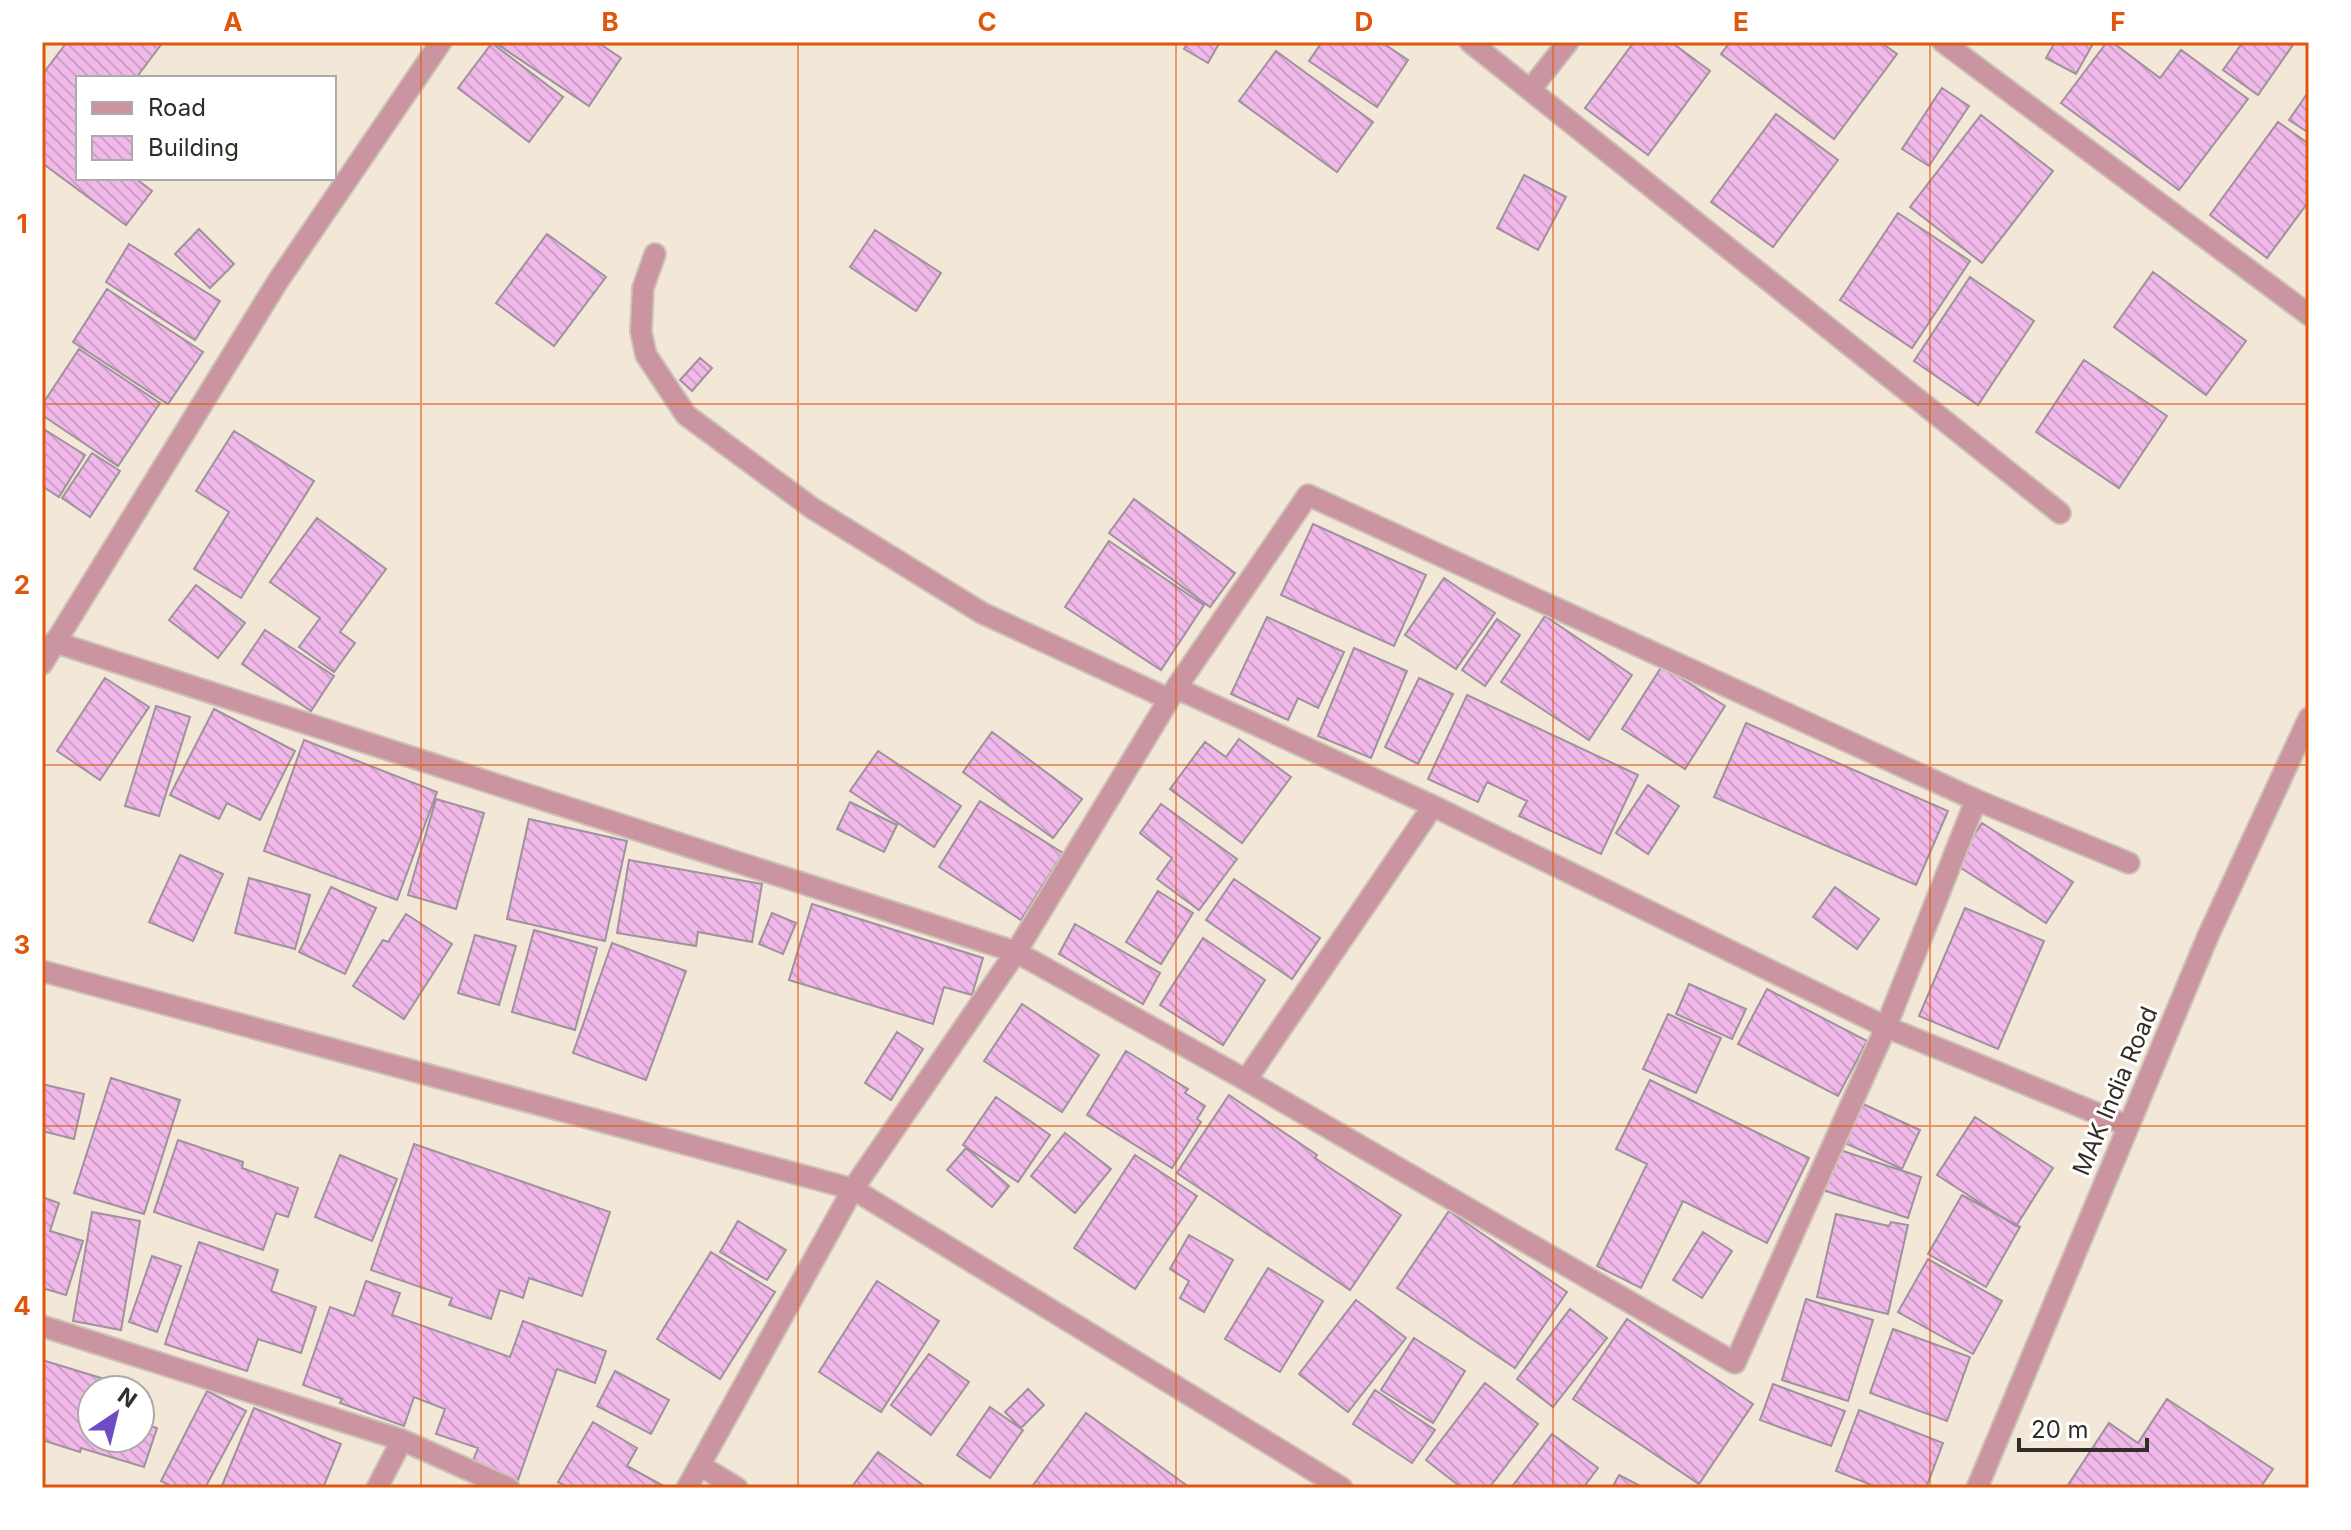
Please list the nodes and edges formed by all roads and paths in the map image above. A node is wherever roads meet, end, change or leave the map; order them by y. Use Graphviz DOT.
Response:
graph roads {
  1 [pos="441,42"];
  2 [pos="1470,42"];
  3 [pos="1568,42"];
  4 [pos="1943,42"];
  5 [pos="1530,90"];
  6 [pos="655,254"];
  7 [pos="2309,315"];
  8 [pos="2060,513"];
  9 [pos="54,642"];
  10 [pos="42,664"];
  11 [pos="1173,694"];
  12 [pos="2309,718"];
  13 [pos="1976,800"];
  14 [pos="1433,806"];
  15 [pos="2129,863"];
  16 [pos="1016,952"];
  17 [pos="42,971"];
  18 [pos="1886,1027"];
  19 [pos="1246,1080"];
  20 [pos="2128,1126"];
  21 [pos="853,1189"];
  22 [pos="42,1326"];
  23 [pos="402,1440"];
  24 [pos="701,1466"];
  25 [pos="1981,1487"];
  26 [pos="377,1488"];
  27 [pos="509,1488"];
  28 [pos="687,1488"];
  29 [pos="737,1488"];
  30 [pos="1342,1488"];
  1 -- 9 [label="street"];
  2 -- 5 [label="street"];
  3 -- 5 [label="street"];
  4 -- 7 [label="street"];
  5 -- 8 [label="street"];
  6 -- 11 [label="street"];
  9 -- 10 [label="street"];
  9 -- 16 [label="street"];
  11 -- 13 [label="street"];
  11 -- 14 [label="street"];
  11 -- 16 [label="street"];
  12 -- 20 [label="street, MAK India Road"];
  13 -- 15 [label="street"];
  13 -- 18 [label="street"];
  14 -- 18 [label="street"];
  14 -- 19 [label="street"];
  16 -- 19 [label="street"];
  16 -- 21 [label="street"];
  17 -- 21 [label="street"];
  18 -- 19 [label="street"];
  18 -- 20 [label="street"];
  20 -- 25 [label="street, MAK India Road"];
  21 -- 24 [label="street"];
  21 -- 30 [label="street"];
  22 -- 23 [label="street"];
  23 -- 26 [label="street"];
  23 -- 27 [label="street"];
  24 -- 28 [label="street"];
  24 -- 29 [label="street"];
}
